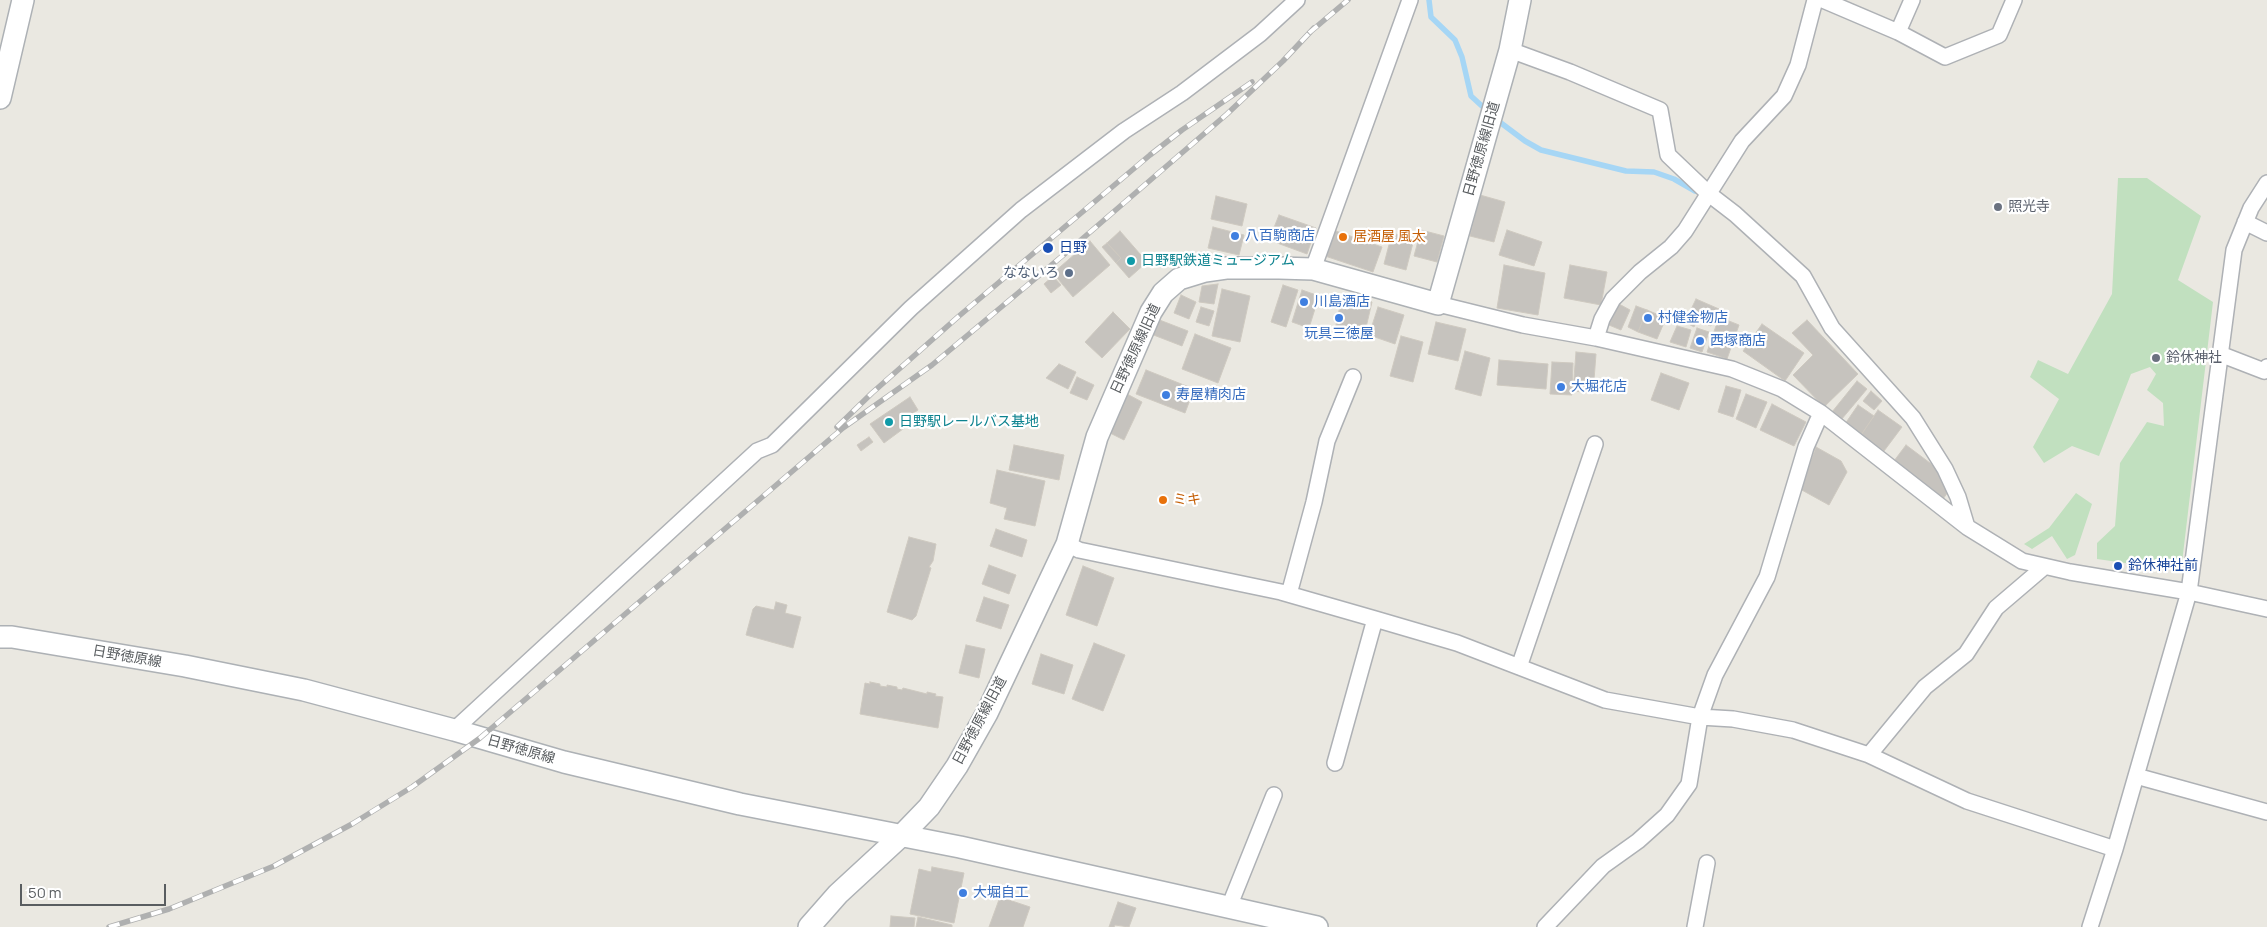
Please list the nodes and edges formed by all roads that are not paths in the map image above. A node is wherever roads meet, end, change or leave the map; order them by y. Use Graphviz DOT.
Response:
graph roads {
  1 [pos="23,0"];
  2 [pos="1298,0"];
  3 [pos="1410,0"];
  4 [pos="1520,0"];
  5 [pos="1815,0"];
  6 [pos="1823,0"];
  7 [pos="1912,0"];
  8 [pos="2014,0"];
  9 [pos="1898,32"];
  10 [pos="1510,50"];
  11 [pos="0,98"];
  12 [pos="2267,183"];
  13 [pos="1709,194"];
  14 [pos="2245,222"];
  15 [pos="2267,233"];
  16 [pos="1313,270"];
  17 [pos="1438,304"];
  18 [pos="1596,338"];
  19 [pos="2220,354"];
  20 [pos="2267,367"];
  21 [pos="1353,377"];
  22 [pos="1821,413"];
  23 [pos="1595,444"];
  24 [pos="1967,527"];
  25 [pos="1067,544"];
  26 [pos="2044,567"];
  27 [pos="2189,592"];
  28 [pos="1289,594"];
  29 [pos="2267,608"];
  30 [pos="1375,619"];
  31 [pos="4,635"];
  32 [pos="1519,666"];
  33 [pos="1700,717"];
  34 [pos="454,730"];
  35 [pos="1869,756"];
  36 [pos="1335,763"];
  37 [pos="2136,776"];
  38 [pos="1274,795"];
  39 [pos="2267,812"];
  40 [pos="902,835"];
  41 [pos="2115,849"];
  42 [pos="1707,863"];
  43 [pos="1229,907"];
  44 [pos="808,927"];
  45 [pos="1317,927"];
  46 [pos="1545,927"];
  47 [pos="1695,927"];
  48 [pos="2090,927"];
  1 -- 11 [label="street"];
  2 -- 34 [label="street"];
  3 -- 16 [label="street"];
  4 -- 10 [label="street, 日野徳原線旧道"];
  5 -- 13 [label="street"];
  6 -- 9 [label="street"];
  7 -- 9 [label="street"];
  8 -- 9 [label="street"];
  10 -- 13 [label="street"];
  10 -- 17 [label="street, 日野徳原線旧道"];
  12 -- 14 [label="street"];
  13 -- 18 [label="street"];
  13 -- 24 [label="street"];
  14 -- 15 [label="street"];
  14 -- 19 [label="street"];
  16 -- 17 [label="street, 日野徳原線旧道"];
  16 -- 25 [label="street, 日野徳原線旧道"];
  17 -- 18 [label="street"];
  18 -- 22 [label="street"];
  19 -- 20 [label="street"];
  19 -- 27 [label="street"];
  21 -- 28 [label="street"];
  22 -- 24 [label="street"];
  22 -- 33 [label="street"];
  23 -- 32 [label="street"];
  24 -- 26 [label="street"];
  25 -- 28 [label="street"];
  25 -- 40 [label="street, 日野徳原線旧道"];
  26 -- 27 [label="street"];
  26 -- 35 [label="street"];
  27 -- 29 [label="street"];
  27 -- 37 [label="street"];
  28 -- 30 [label="street"];
  30 -- 32 [label="street"];
  30 -- 36 [label="street"];
  31 -- 34 [label="street, 日野徳原線"];
  32 -- 33 [label="street"];
  33 -- 35 [label="street"];
  33 -- 46 [label="street"];
  34 -- 40 [label="street, 日野徳原線"];
  35 -- 41 [label="street"];
  37 -- 39 [label="street"];
  37 -- 41 [label="street"];
  38 -- 43 [label="street"];
  40 -- 43 [label="street, 日野徳原線"];
  40 -- 44 [label="street"];
  41 -- 48 [label="street"];
  42 -- 47 [label="street"];
  43 -- 45 [label="street, 日野徳原線"];
}
